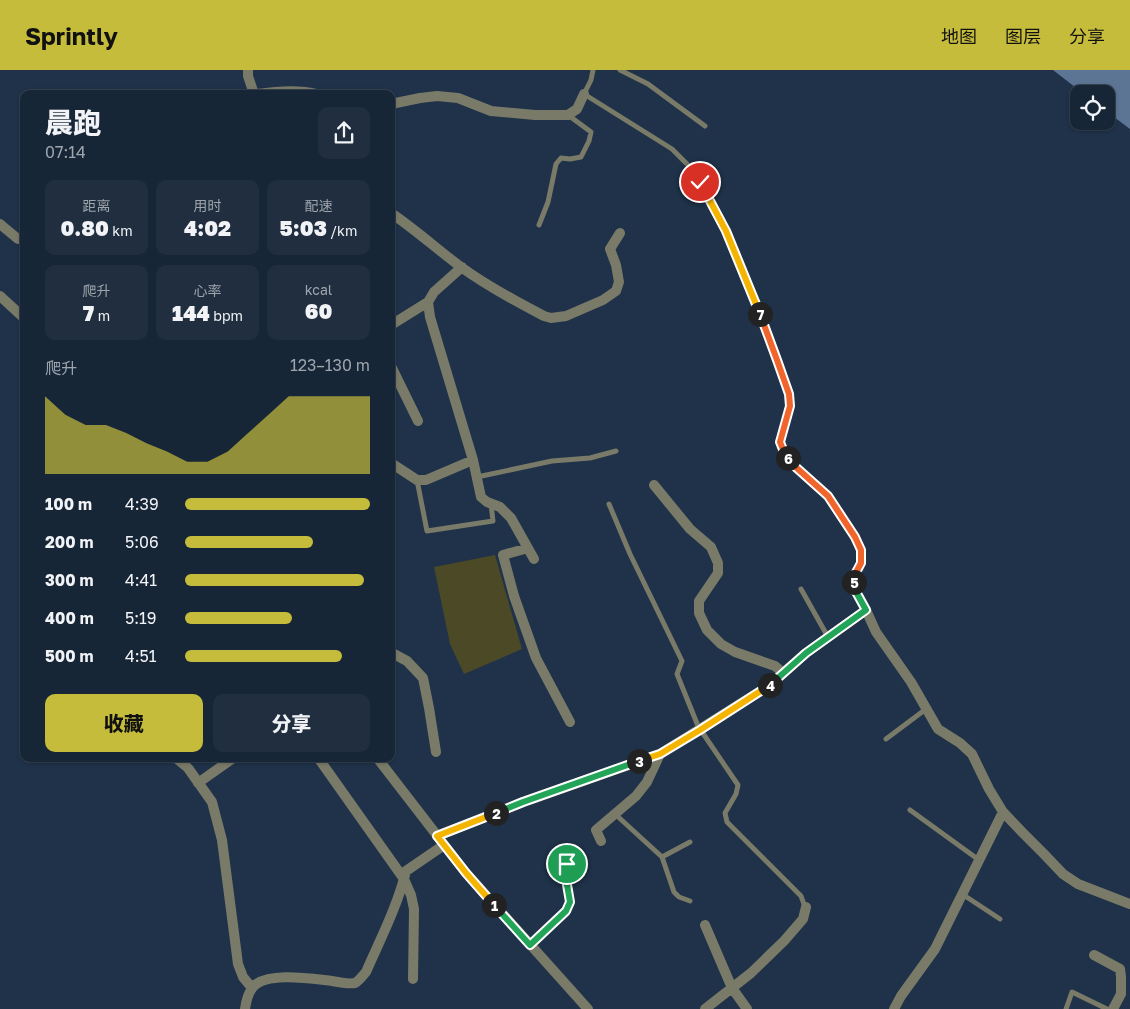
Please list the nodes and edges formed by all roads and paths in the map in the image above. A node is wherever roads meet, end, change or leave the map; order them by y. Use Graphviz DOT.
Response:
graph roads {
  1 [pos="248,70"];
  2 [pos="593,70"];
  3 [pos="620,70"];
  4 [pos="254,90"];
  5 [pos="584,94"];
  6 [pos="395,103"];
  7 [pos="568,115"];
  8 [pos="705,126"];
  9 [pos="395,216"];
  10 [pos="0,224"];
  11 [pos="539,225"];
  12 [pos="620,233"];
  13 [pos="18,239"];
  14 [pos="462,267"];
  15 [pos="0,296"];
  16 [pos="428,302"];
  17 [pos="20,314"];
  18 [pos="395,323"];
  19 [pos="395,374"];
  20 [pos="418,421"];
  21 [pos="616,451"];
  22 [pos="473,460"];
  23 [pos="395,466"];
  24 [pos="476,477"];
  25 [pos="417,480"];
  26 [pos="654,485"];
  27 [pos="491,504"];
  28 [pos="609,504"];
  29 [pos="528,548"];
  30 [pos="534,559"];
  31 [pos="800,589"];
  32 [pos="866,610"];
  33 [pos="828,637"];
  34 [pos="395,655"];
  35 [pos="783,673"];
  36 [pos="926,709"];
  37 [pos="570,722"];
  38 [pos="700,730"];
  39 [pos="886,739"];
  40 [pos="436,752"];
  41 [pos="660,754"];
  42 [pos="181,762"];
  43 [pos="228,762"];
  44 [pos="321,762"];
  45 [pos="380,762"];
  46 [pos="198,782"];
  47 [pos="910,810"];
  48 [pos="1003,812"];
  49 [pos="615,814"];
  50 [pos="437,836"];
  51 [pos="601,841"];
  52 [pos="690,842"];
  53 [pos="444,845"];
  54 [pos="662,857"];
  55 [pos="979,860"];
  56 [pos="567,864"];
  57 [pos="404,879"];
  58 [pos="962,894"];
  59 [pos="690,901"];
  60 [pos="1130,904"];
  61 [pos="806,908"];
  62 [pos="1000,919"];
  63 [pos="705,925"];
  64 [pos="530,945"];
  65 [pos="1094,955"];
  66 [pos="413,979"];
  67 [pos="252,988"];
  68 [pos="732,988"];
  69 [pos="246,1009"];
  70 [pos="588,1009"];
  71 [pos="705,1009"];
  72 [pos="747,1009"];
  73 [pos="894,1009"];
  74 [pos="1066,1009"];
  75 [pos="1106,1009"];
  76 [pos="1113,1009"];
  1 -- 4 [label="street"];
  2 -- 5 [label="lane"];
  3 -- 8 [label="lane"];
  5 -- 7 [label="street"];
  5 -- 32 [label="lane"];
  6 -- 7 [label="street"];
  7 -- 11 [label="lane"];
  9 -- 14 [label="street"];
  10 -- 13 [label="street"];
  12 -- 14 [label="street"];
  14 -- 16 [label="street"];
  15 -- 17 [label="street"];
  16 -- 18 [label="street"];
  16 -- 22 [label="street"];
  19 -- 20 [label="street"];
  21 -- 24 [label="lane"];
  22 -- 24 [label="street"];
  22 -- 25 [label="street"];
  23 -- 25 [label="street"];
  24 -- 27 [label="street"];
  25 -- 27 [label="lane"];
  26 -- 35 [label="street"];
  27 -- 29 [label="street"];
  28 -- 38 [label="lane"];
  29 -- 30 [label="street"];
  29 -- 37 [label="street"];
  31 -- 33 [label="lane"];
  32 -- 33 [label="street"];
  32 -- 36 [label="street"];
  33 -- 35 [label="street"];
  34 -- 40 [label="street"];
  35 -- 38 [label="street"];
  36 -- 39 [label="lane"];
  36 -- 48 [label="street"];
  38 -- 41 [label="street"];
  38 -- 61 [label="lane"];
  41 -- 49 [label="street"];
  41 -- 50 [label="street"];
  42 -- 46 [label="street"];
  43 -- 46 [label="street"];
  44 -- 57 [label="street"];
  45 -- 50 [label="street"];
  46 -- 67 [label="street"];
  47 -- 55 [label="lane"];
  48 -- 55 [label="street"];
  48 -- 60 [label="street"];
  49 -- 51 [label="street"];
  49 -- 54 [label="lane"];
  50 -- 53 [label="street"];
  52 -- 54 [label="lane"];
  53 -- 57 [label="street"];
  53 -- 64 [label="street"];
  54 -- 59 [label="lane"];
  55 -- 58 [label="street"];
  56 -- 64 [label="lane"];
  57 -- 66 [label="street"];
  57 -- 67 [label="street"];
  58 -- 62 [label="lane"];
  58 -- 73 [label="street"];
  61 -- 68 [label="street"];
  63 -- 68 [label="street"];
  64 -- 70 [label="street"];
  65 -- 76 [label="street"];
  67 -- 69 [label="street"];
  68 -- 71 [label="street"];
  68 -- 72 [label="street"];
  74 -- 75 [label="lane"];
}
